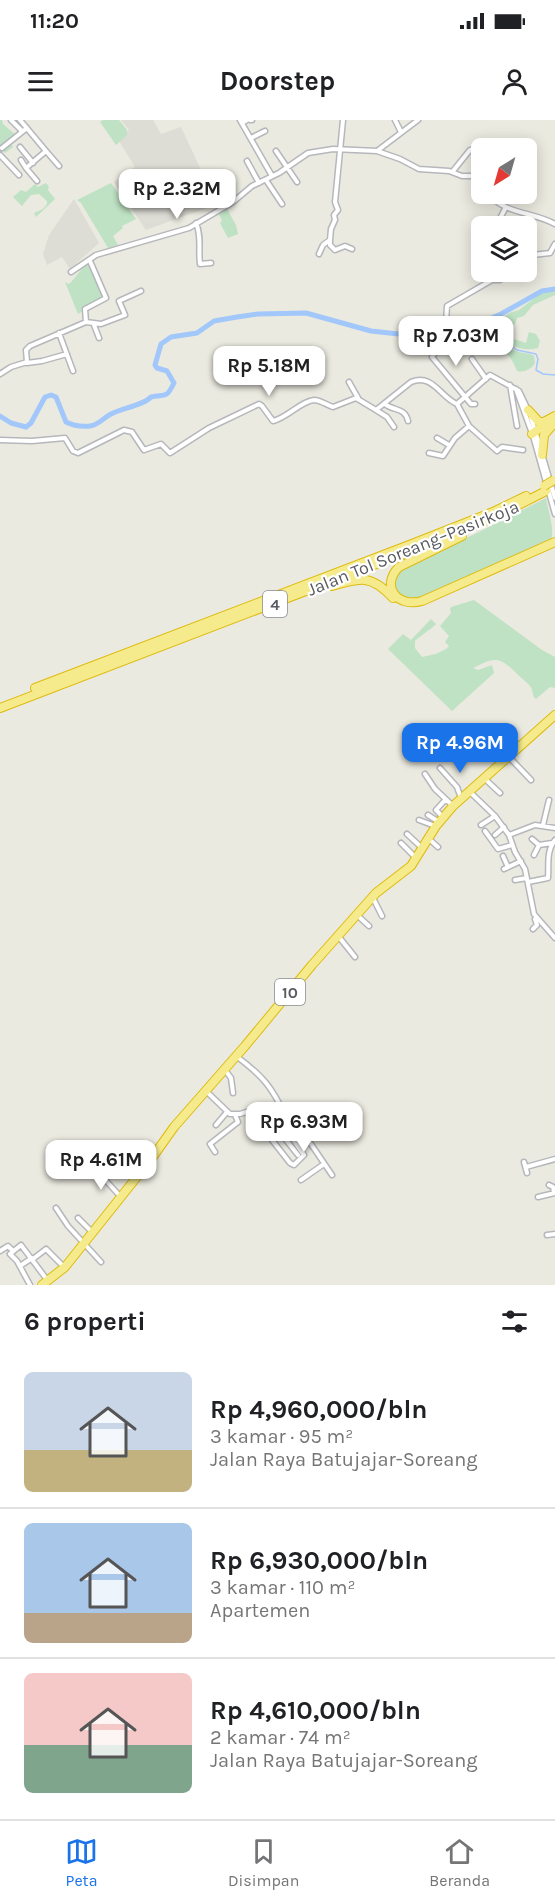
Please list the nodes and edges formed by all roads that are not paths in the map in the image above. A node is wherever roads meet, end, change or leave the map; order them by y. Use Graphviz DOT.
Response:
graph roads {
  1 [pos="11,120"];
  2 [pos="20,120"];
  3 [pos="250,120"];
  4 [pos="343,120"];
  5 [pos="395,120"];
  6 [pos="418,120"];
  7 [pos="241,121"];
  8 [pos="27,128"];
  9 [pos="22,131"];
  10 [pos="265,131"];
  11 [pos="401,132"];
  12 [pos="251,138"];
  13 [pos="20,147"];
  14 [pos="2,148"];
  15 [pos="340,150"];
  16 [pos="471,150"];
  17 [pos="46,151"];
  18 [pos="276,151"];
  19 [pos="377,151"];
  20 [pos="0,155"];
  21 [pos="21,160"];
  22 [pos="247,160"];
  23 [pos="33,163"];
  24 [pos="59,166"];
  25 [pos="26,168"];
  26 [pos="287,168"];
  27 [pos="453,171"];
  28 [pos="19,175"];
  29 [pos="272,176"];
  30 [pos="471,176"];
  31 [pos="266,180"];
  32 [pos="37,181"];
  33 [pos="297,182"];
  34 [pos="259,183"];
  35 [pos="282,204"];
  36 [pos="499,204"];
  37 [pos="506,207"];
  38 [pos="501,216"];
  39 [pos="196,223"];
  40 [pos="555,224"];
  41 [pos="330,241"];
  42 [pos="555,244"];
  43 [pos="352,249"];
  44 [pos="319,254"];
  45 [pos="537,255"];
  46 [pos="90,261"];
  47 [pos="210,263"];
  48 [pos="71,272"];
  49 [pos="489,282"];
  50 [pos="141,291"];
  51 [pos="86,322"];
  52 [pos="94,325"];
  53 [pos="60,333"];
  54 [pos="99,338"];
  55 [pos="67,354"];
  56 [pos="472,359"];
  57 [pos="27,363"];
  58 [pos="73,371"];
  59 [pos="0,374"];
  60 [pos="486,379"];
  61 [pos="350,382"];
  62 [pos="510,385"];
  63 [pos="516,388"];
  64 [pos="466,397"];
  65 [pos="358,399"];
  66 [pos="385,404"];
  67 [pos="457,404"];
  68 [pos="476,404"];
  69 [pos="376,410"];
  70 [pos="528,410"];
  71 [pos="555,418"];
  72 [pos="408,421"];
  73 [pos="469,426"];
  74 [pos="517,426"];
  75 [pos="394,427"];
  76 [pos="534,434"];
  77 [pos="437,438"];
  78 [pos="0,440"];
  79 [pos="449,445"];
  80 [pos="523,450"];
  81 [pos="429,453"];
  82 [pos="542,455"];
  83 [pos="555,481"];
  84 [pos="545,489"];
  85 [pos="555,498"];
  86 [pos="555,514"];
  87 [pos="497,516"];
  88 [pos="553,545"];
  89 [pos="296,596"];
  90 [pos="0,702"];
  91 [pos="0,708"];
  92 [pos="555,715"];
  93 [pos="509,756"];
  94 [pos="440,768"];
  95 [pos="425,774"];
  96 [pos="531,780"];
  97 [pos="488,782"];
  98 [pos="500,792"];
  99 [pos="472,794"];
  100 [pos="461,798"];
  101 [pos="445,800"];
  102 [pos="549,800"];
  103 [pos="453,806"];
  104 [pos="428,814"];
  105 [pos="495,816"];
  106 [pos="419,820"];
  107 [pos="440,822"];
  108 [pos="482,825"];
  109 [pos="543,825"];
  110 [pos="504,826"];
  111 [pos="555,828"];
  112 [pos="485,831"];
  113 [pos="407,834"];
  114 [pos="509,835"];
  115 [pos="495,836"];
  116 [pos="428,838"];
  117 [pos="532,839"];
  118 [pos="553,841"];
  119 [pos="401,843"];
  120 [pos="512,845"];
  121 [pos="539,845"];
  122 [pos="438,847"];
  123 [pos="422,848"];
  124 [pos="534,855"];
  125 [pos="503,856"];
  126 [pos="416,858"];
  127 [pos="521,861"];
  128 [pos="515,880"];
  129 [pos="528,880"];
  130 [pos="372,898"];
  131 [pos="533,910"];
  132 [pos="357,914"];
  133 [pos="382,916"];
  134 [pos="369,926"];
  135 [pos="533,929"];
  136 [pos="338,935"];
  137 [pos="555,938"];
  138 [pos="355,957"];
  139 [pos="236,1056"];
  140 [pos="225,1069"];
  141 [pos="206,1091"];
  142 [pos="233,1093"];
  143 [pos="256,1109"];
  144 [pos="227,1112"];
  145 [pos="235,1115"];
  146 [pos="286,1118"];
  147 [pos="216,1125"];
  148 [pos="279,1131"];
  149 [pos="214,1152"];
  150 [pos="298,1155"];
  151 [pos="555,1159"];
  152 [pos="524,1162"];
  153 [pos="324,1164"];
  154 [pos="526,1167"];
  155 [pos="98,1172"];
  156 [pos="527,1173"];
  157 [pos="332,1175"];
  158 [pos="301,1180"];
  159 [pos="549,1185"];
  160 [pos="555,1193"];
  161 [pos="120,1196"];
  162 [pos="538,1197"];
  163 [pos="56,1208"];
  164 [pos="78,1218"];
  165 [pos="92,1232"];
  166 [pos="555,1234"];
  167 [pos="547,1235"];
  168 [pos="84,1244"];
  169 [pos="0,1251"];
  170 [pos="13,1251"];
  171 [pos="32,1259"];
  172 [pos="101,1262"];
  173 [pos="20,1266"];
  174 [pos="64,1267"];
  175 [pos="45,1283"];
  176 [pos="30,1285"];
  1 -- 9 [label="street"];
  2 -- 8 [label="street"];
  3 -- 7 [label="street"];
  4 -- 15 [label="street"];
  5 -- 11 [label="street"];
  6 -- 11 [label="street"];
  7 -- 12 [label="street"];
  8 -- 9 [label="street"];
  8 -- 17 [label="street"];
  9 -- 14 [label="street"];
  10 -- 12 [label="street"];
  11 -- 19 [label="street"];
  12 -- 29 [label="street"];
  13 -- 23 [label="street"];
  15 -- 19 [label="street"];
  15 -- 26 [label="street"];
  15 -- 41 [label="street"];
  16 -- 27 [label="street"];
  17 -- 23 [label="street"];
  17 -- 24 [label="street"];
  18 -- 26 [label="street"];
  19 -- 27 [label="street"];
  20 -- 28 [label="street"];
  21 -- 25 [label="street"];
  22 -- 34 [label="street"];
  23 -- 25 [label="street"];
  25 -- 32 [label="street"];
  26 -- 29 [label="street"];
  26 -- 33 [label="street"];
  27 -- 30 [label="street"];
  29 -- 31 [label="street"];
  31 -- 34 [label="street"];
  31 -- 35 [label="street"];
  34 -- 39 [label="street"];
  36 -- 37 [label="street"];
  37 -- 38 [label="street"];
  37 -- 40 [label="street"];
  39 -- 46 [label="street"];
  39 -- 47 [label="street"];
  41 -- 43 [label="street"];
  41 -- 44 [label="street"];
  42 -- 45 [label="street"];
  46 -- 48 [label="street"];
  46 -- 51 [label="street"];
  49 -- 64 [label="street"];
  50 -- 52 [label="street"];
  51 -- 52 [label="street"];
  51 -- 53 [label="street"];
  52 -- 54 [label="street"];
  53 -- 55 [label="street"];
  53 -- 57 [label="street"];
  55 -- 57 [label="street"];
  55 -- 58 [label="street"];
  56 -- 60 [label="street"];
  57 -- 59 [label="street"];
  60 -- 62 [label="street"];
  60 -- 64 [label="street"];
  61 -- 65 [label="street"];
  62 -- 63 [label="street"];
  62 -- 74 [label="street"];
  63 -- 70 [label="street"];
  63 -- 76 [label="street"];
  64 -- 67 [label="street"];
  64 -- 68 [label="street"];
  65 -- 69 [label="street"];
  65 -- 78 [label="street"];
  66 -- 67 [label="street"];
  66 -- 69 [label="street"];
  66 -- 72 [label="street"];
  67 -- 73 [label="street"];
  69 -- 75 [label="street"];
  70 -- 71 [label="highway"];
  70 -- 76 [label="street"];
  71 -- 76 [label="highway"];
  71 -- 82 [label="highway"];
  73 -- 79 [label="street"];
  73 -- 80 [label="street"];
  76 -- 82 [label="street"];
  76 -- 86 [label="street"];
  77 -- 79 [label="street"];
  79 -- 81 [label="street"];
  82 -- 85 [label="street"];
  83 -- 84 [label="highway, Jalan Tol Soreang–Pasirkoja / 4, bridge"];
  84 -- 87 [label="highway, Jalan Tol Soreang–Pasirkoja / 4"];
  84 -- 90 [label="highway, Jalan Tol Soreang–Pasirkoja / 4"];
  87 -- 88 [label="highway"];
  87 -- 89 [label="highway, Jalan Tol Soreang–Pasirkoja / 4"];
  88 -- 89 [label="highway"];
  89 -- 91 [label="highway, Jalan Tol Soreang–Pasirkoja / 4"];
  92 -- 93 [label="highway, 10"];
  93 -- 96 [label="street"];
  93 -- 97 [label="highway, 10"];
  94 -- 100 [label="street"];
  95 -- 101 [label="street"];
  97 -- 98 [label="street"];
  97 -- 99 [label="highway, 10"];
  99 -- 100 [label="highway, 10"];
  99 -- 105 [label="street"];
  100 -- 103 [label="highway, 10"];
  101 -- 103 [label="street"];
  101 -- 107 [label="street"];
  102 -- 109 [label="street"];
  103 -- 107 [label="highway, 10"];
  104 -- 107 [label="street"];
  105 -- 108 [label="street"];
  105 -- 110 [label="street"];
  106 -- 107 [label="street"];
  107 -- 116 [label="highway, 10"];
  109 -- 111 [label="street"];
  109 -- 114 [label="street"];
  110 -- 114 [label="street"];
  110 -- 115 [label="street"];
  112 -- 120 [label="street"];
  113 -- 123 [label="street"];
  114 -- 120 [label="street"];
  116 -- 122 [label="street"];
  116 -- 123 [label="highway, 10"];
  117 -- 121 [label="street"];
  118 -- 121 [label="street"];
  118 -- 129 [label="street"];
  119 -- 126 [label="street"];
  120 -- 127 [label="street"];
  121 -- 124 [label="street"];
  123 -- 126 [label="highway, 10"];
  125 -- 127 [label="street"];
  126 -- 130 [label="highway, 10"];
  127 -- 129 [label="street"];
  128 -- 129 [label="street"];
  129 -- 131 [label="street"];
  130 -- 132 [label="highway, 10"];
  130 -- 133 [label="street"];
  131 -- 135 [label="street"];
  131 -- 137 [label="street"];
  132 -- 134 [label="street"];
  132 -- 136 [label="highway, 10"];
  136 -- 138 [label="street"];
  136 -- 139 [label="highway, 10"];
  139 -- 140 [label="highway, 10"];
  139 -- 146 [label="street"];
  140 -- 141 [label="highway, 10"];
  140 -- 142 [label="street"];
  141 -- 144 [label="street"];
  141 -- 161 [label="highway, 10"];
  143 -- 145 [label="street"];
  144 -- 145 [label="street"];
  144 -- 147 [label="street"];
  145 -- 149 [label="street"];
  146 -- 148 [label="street"];
  146 -- 148 [label="street"];
  146 -- 153 [label="street"];
  148 -- 150 [label="street"];
  151 -- 154 [label="street"];
  152 -- 154 [label="street"];
  153 -- 157 [label="street"];
  153 -- 158 [label="street"];
  154 -- 156 [label="street"];
  155 -- 161 [label="street"];
  159 -- 160 [label="street"];
  160 -- 162 [label="street"];
  161 -- 165 [label="highway, 10"];
  163 -- 168 [label="street"];
  164 -- 165 [label="street"];
  165 -- 168 [label="highway, 10"];
  166 -- 167 [label="street"];
  168 -- 172 [label="street"];
  168 -- 174 [label="highway, 10"];
  169 -- 170 [label="street"];
  170 -- 171 [label="street"];
  170 -- 173 [label="street"];
  171 -- 173 [label="street"];
  171 -- 174 [label="street"];
  171 -- 175 [label="street"];
  173 -- 176 [label="street"];
  174 -- 175 [label="highway, 10"];
}
